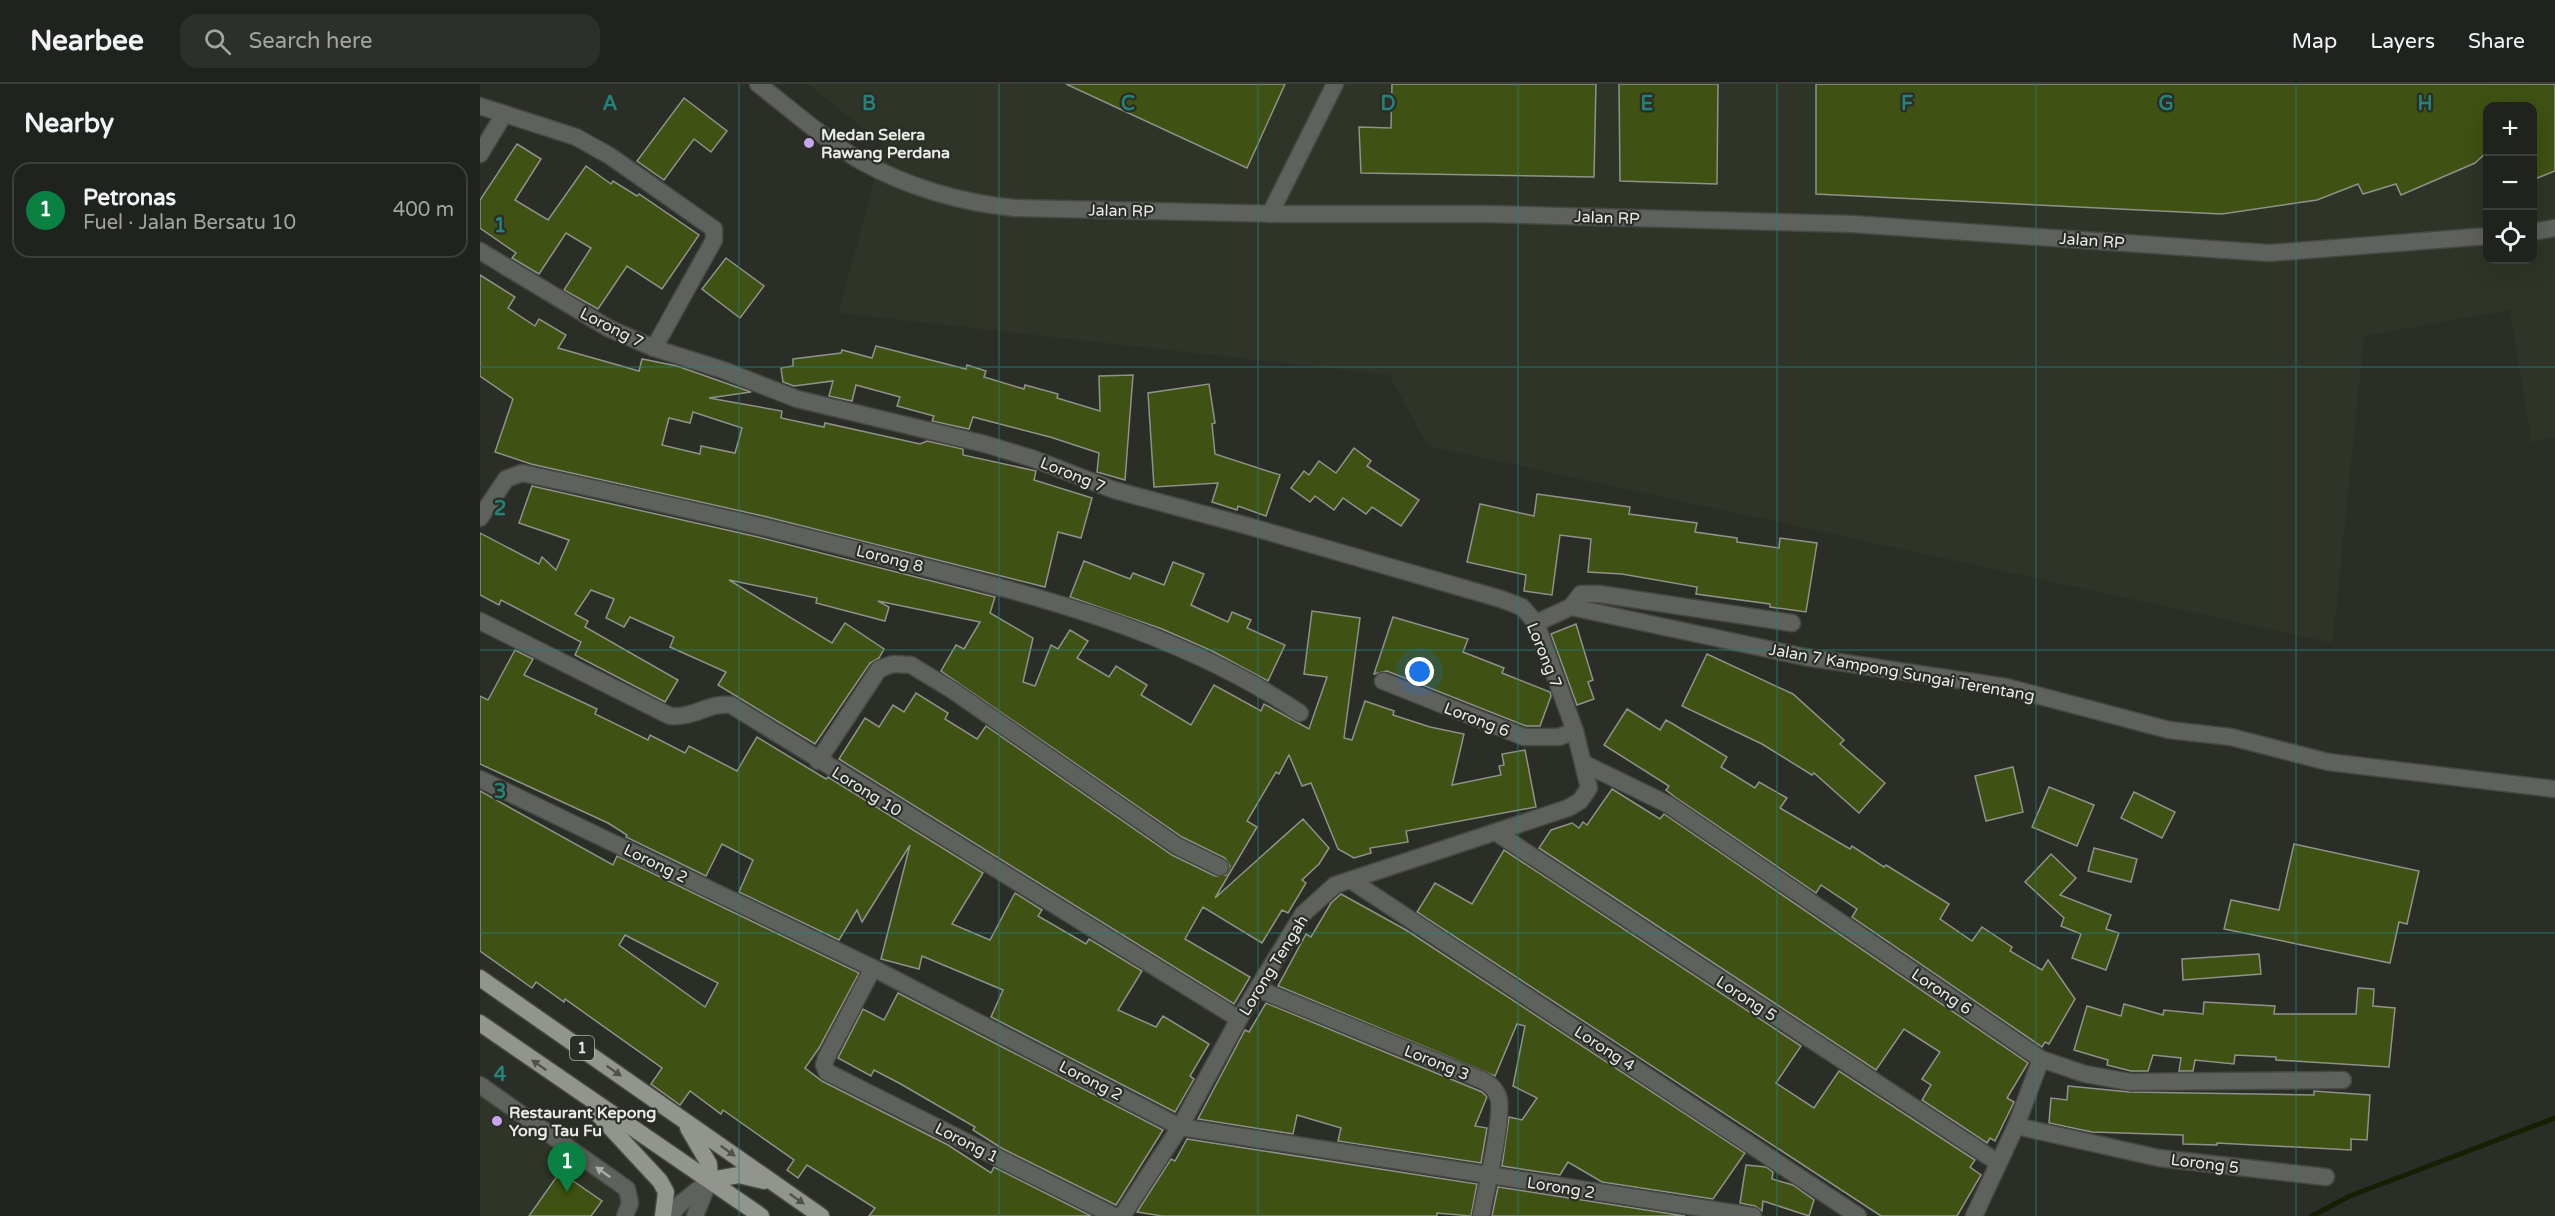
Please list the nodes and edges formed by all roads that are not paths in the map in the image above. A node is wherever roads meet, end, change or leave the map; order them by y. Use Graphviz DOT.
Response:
graph roads {
  1 [pos="758,84"];
  2 [pos="1335,84"];
  3 [pos="480,106"];
  4 [pos="503,116"];
  5 [pos="480,154"];
  6 [pos="1270,214"];
  7 [pos="2555,228"];
  8 [pos="2537,231"];
  9 [pos="2483,236"];
  10 [pos="480,251"];
  11 [pos="654,348"];
  12 [pos="480,518"];
  13 [pos="1571,607"];
  14 [pos="480,621"];
  15 [pos="1536,623"];
  16 [pos="1792,623"];
  17 [pos="1383,681"];
  18 [pos="1300,713"];
  19 [pos="1575,731"];
  20 [pos="818,760"];
  21 [pos="1585,764"];
  22 [pos="480,779"];
  23 [pos="2555,789"];
  24 [pos="1497,833"];
  25 [pos="1220,867"];
  26 [pos="1352,881"];
  27 [pos="873,968"];
  28 [pos="480,978"];
  29 [pos="1258,989"];
  30 [pos="1239,1019"];
  31 [pos="480,1023"];
  32 [pos="2041,1059"];
  33 [pos="2343,1080"];
  34 [pos="480,1085"];
  35 [pos="575,1090"];
  36 [pos="683,1120"];
  37 [pos="2016,1126"];
  38 [pos="1180,1127"];
  39 [pos="1997,1162"];
  40 [pos="1489,1176"];
  41 [pos="2326,1178"];
  42 [pos="710,1180"];
  43 [pos="773,1182"];
  44 [pos="625,1216"];
  45 [pos="663,1216"];
  46 [pos="670,1216"];
  47 [pos="695,1216"];
  48 [pos="761,1216"];
  49 [pos="821,1216"];
  50 [pos="1114,1216"];
  51 [pos="1122,1216"];
  52 [pos="1480,1216"];
  53 [pos="1754,1216"];
  54 [pos="1858,1216"];
  55 [pos="1974,1216"];
  1 -- 6 [label="street, Jalan RP"];
  2 -- 6 [label="street"];
  3 -- 4 [label="street"];
  4 -- 5 [label="street"];
  4 -- 11 [label="street"];
  6 -- 9 [label="street, Jalan RP"];
  7 -- 8 [label="street"];
  10 -- 11 [label="street, Lorong 7"];
  11 -- 15 [label="street, Lorong 7"];
  12 -- 18 [label="street, Lorong 8"];
  13 -- 15 [label="street"];
  13 -- 16 [label="street"];
  13 -- 23 [label="street, Jalan 7 Kampong Sungai Terentang"];
  14 -- 20 [label="street, Lorong 10"];
  15 -- 19 [label="street, Lorong 7"];
  17 -- 19 [label="street, Lorong 6"];
  19 -- 21 [label="street, Lorong 7"];
  20 -- 25 [label="street"];
  20 -- 30 [label="street, Lorong 10"];
  21 -- 24 [label="street, Lorong Tengah"];
  21 -- 32 [label="street, Lorong 6"];
  22 -- 27 [label="street, Lorong 2"];
  24 -- 26 [label="street, Lorong Tengah"];
  24 -- 39 [label="street, Lorong 5"];
  26 -- 29 [label="street, Lorong Tengah"];
  26 -- 54 [label="street, Lorong 4"];
  27 -- 38 [label="street, Lorong 2"];
  27 -- 50 [label="street, Lorong 1"];
  28 -- 36 [label="main road, 1, one-way"];
  29 -- 30 [label="street, Lorong Tengah"];
  29 -- 40 [label="street, Lorong 3"];
  30 -- 38 [label="street, Lorong Tengah"];
  35 -- 31 [label="main road, 1, one-way"];
  32 -- 33 [label="street, Lorong 6"];
  32 -- 37 [label="street"];
  44 -- 34 [label="street, one-way"];
  35 -- 42 [label="main road, 1"];
  35 -- 45 [label="main road"];
  36 -- 42 [label="main road"];
  36 -- 43 [label="main road, 1, one-way"];
  37 -- 39 [label="street"];
  37 -- 41 [label="street, Lorong 5"];
  38 -- 40 [label="street, Lorong 2"];
  38 -- 51 [label="street, Lorong Tengah"];
  39 -- 55 [label="street"];
  40 -- 52 [label="street, Lorong 3"];
  40 -- 53 [label="street, Lorong 2"];
  42 -- 43 [label="main road"];
  42 -- 46 [label="street"];
  42 -- 47 [label="street"];
  42 -- 48 [label="main road, 1"];
  43 -- 49 [label="main road, 1, one-way"];
}
